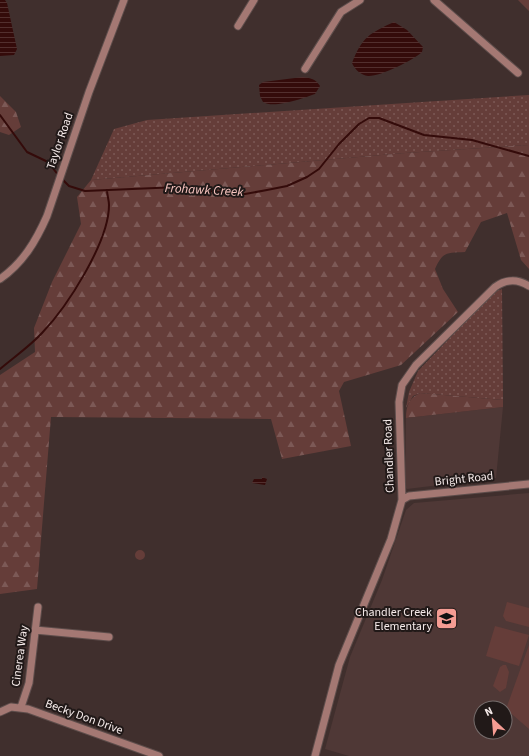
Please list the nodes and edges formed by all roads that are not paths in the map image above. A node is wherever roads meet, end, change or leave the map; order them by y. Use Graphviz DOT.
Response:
graph roads {
  1 [pos="124,0"];
  2 [pos="254,0"];
  3 [pos="360,0"];
  4 [pos="434,0"];
  5 [pos="238,26"];
  6 [pos="305,69"];
  7 [pos="518,72"];
  8 [pos="0,279"];
  9 [pos="529,286"];
  10 [pos="529,484"];
  11 [pos="402,500"];
  12 [pos="38,607"];
  13 [pos="35,630"];
  14 [pos="109,637"];
  15 [pos="21,707"];
  16 [pos="0,712"];
  17 [pos="159,756"];
  18 [pos="315,756"];
  1 -- 8 [label="street, Taylor Road"];
  2 -- 5 [label="street"];
  3 -- 6 [label="street"];
  4 -- 7 [label="street"];
  9 -- 11 [label="street, Chandler Road"];
  10 -- 11 [label="street, Bright Road"];
  11 -- 18 [label="street, Chandler Road"];
  12 -- 13 [label="street, Cinerea Way"];
  13 -- 14 [label="street"];
  13 -- 15 [label="street, Cinerea Way"];
  15 -- 16 [label="street"];
  15 -- 17 [label="street, Becky Don Drive"];
}
